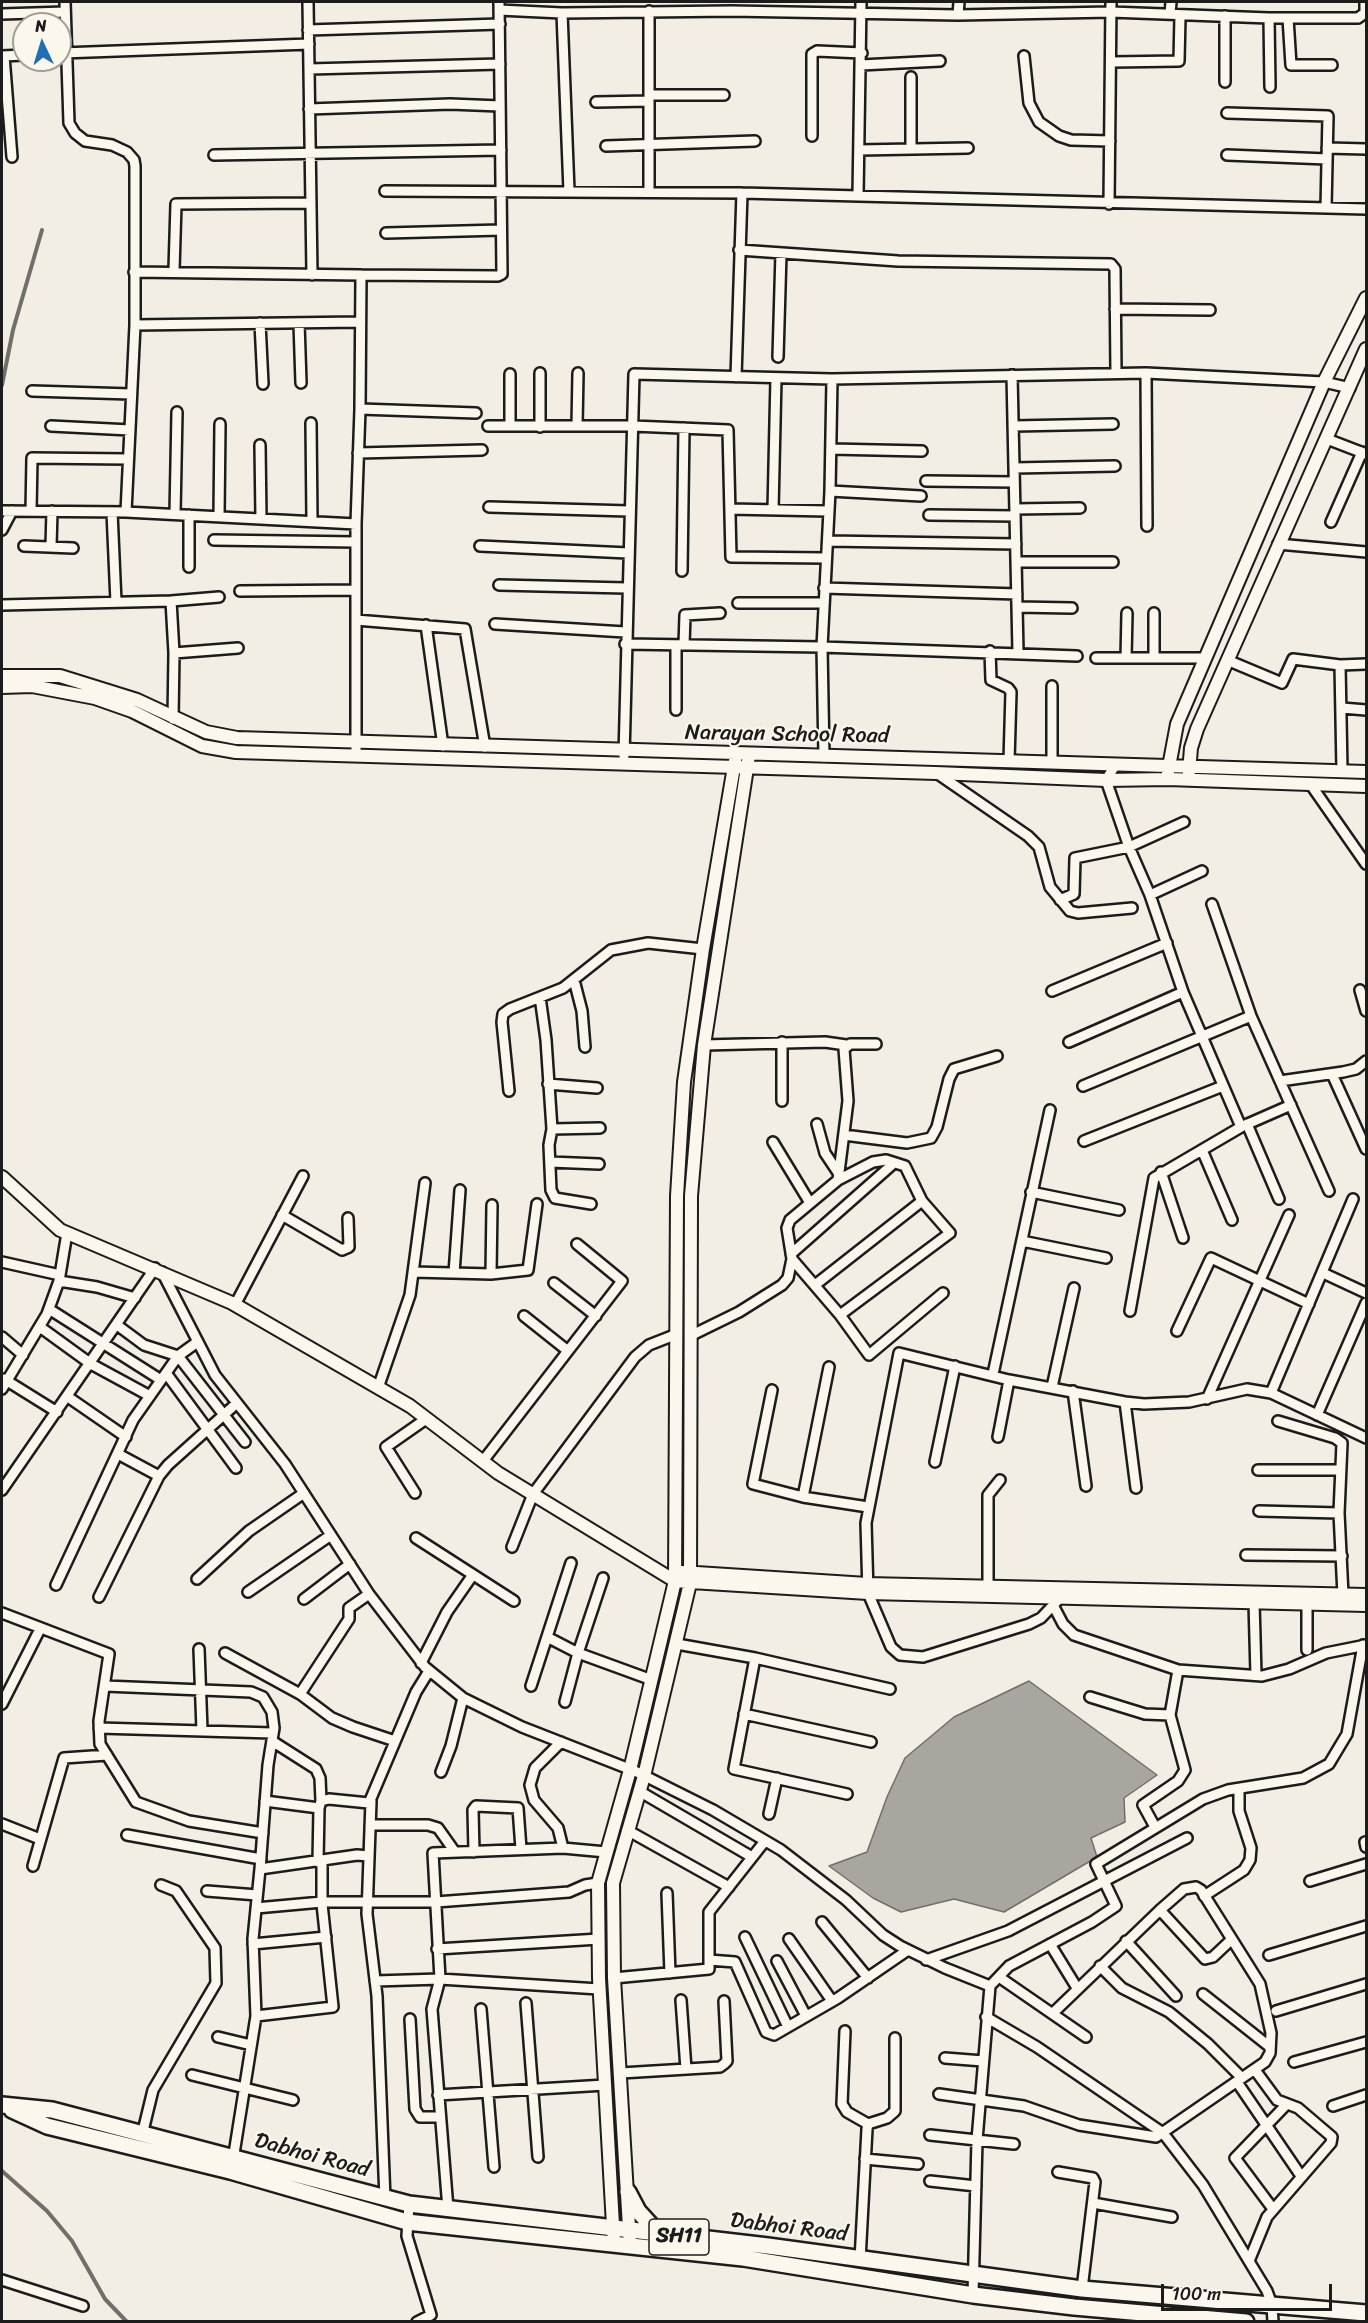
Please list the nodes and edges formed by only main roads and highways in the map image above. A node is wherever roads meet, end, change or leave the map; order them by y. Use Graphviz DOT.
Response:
graph roads {
  1 [pos="2,2105"];
  2 [pos="232,2165"];
  3 [pos="628,2192"];
  4 [pos="660,2235"];
  5 [pos="614,2236"];
  6 [pos="630,2238"];
  7 [pos="1366,2313"];
  8 [pos="1246,2322"];
  1 -- 2 [label="main road, Dabhoi Road / SH11"];
  1 -- 2 [label="main road, Dabhoi Road / SH11"];
  2 -- 5 [label="main road, Dabhoi Road / SH11"];
  2 -- 5 [label="main road, Dabhoi Road / SH11"];
  3 -- 4 [label="main road"];
  4 -- 6 [label="main road, Dabhoi Road / SH11"];
  4 -- 7 [label="main road, Dabhoi Road / SH11"];
  5 -- 6 [label="main road, Dabhoi Road / SH11"];
  6 -- 8 [label="main road, Dabhoi Road / SH11"];
}
